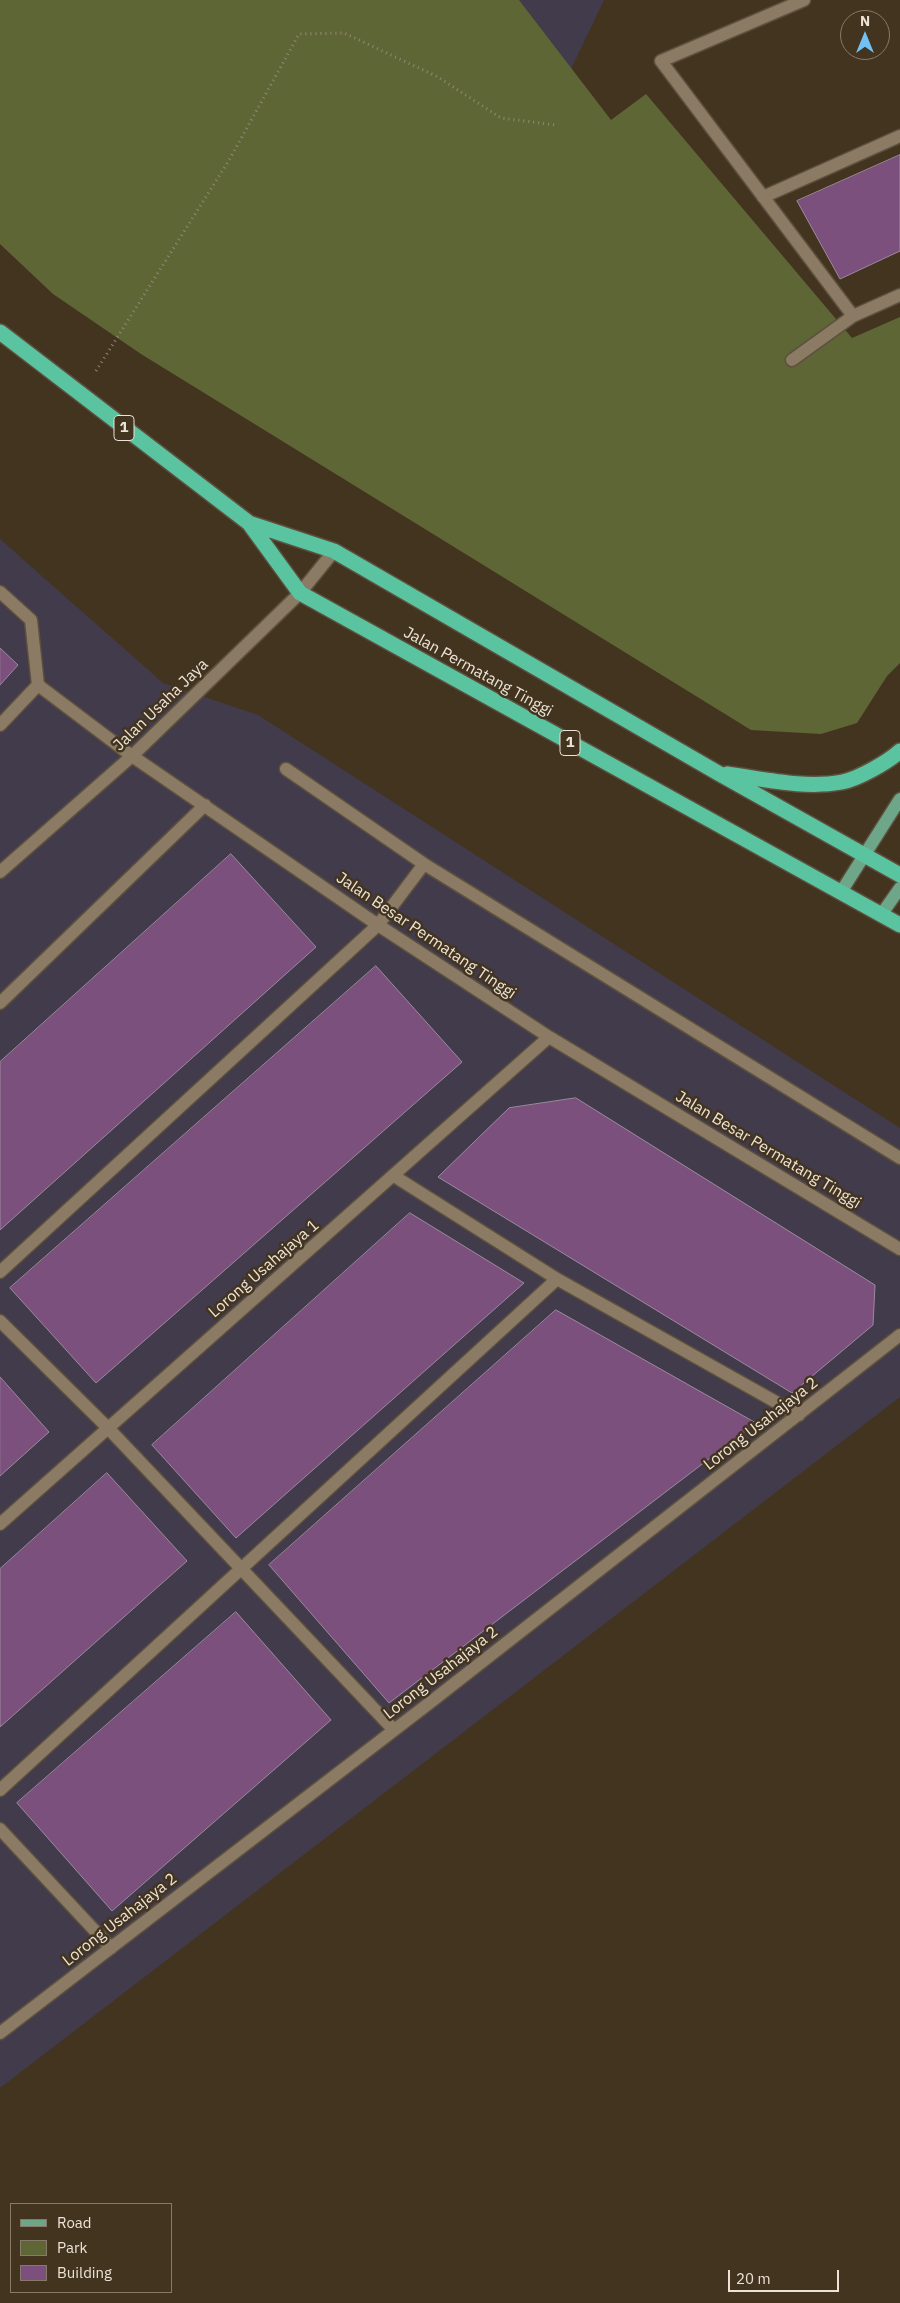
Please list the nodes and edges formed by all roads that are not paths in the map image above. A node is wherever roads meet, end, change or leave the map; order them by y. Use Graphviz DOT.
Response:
graph roads {
  1 [pos="804,0"];
  2 [pos="900,136"];
  3 [pos="763,197"];
  4 [pos="900,295"];
  5 [pos="853,316"];
  6 [pos="0,332"];
  7 [pos="792,360"];
  8 [pos="249,523"];
  9 [pos="334,551"];
  10 [pos="0,592"];
  11 [pos="300,594"];
  12 [pos="38,685"];
  13 [pos="0,724"];
  14 [pos="900,751"];
  15 [pos="132,756"];
  16 [pos="286,769"];
  17 [pos="718,773"];
  18 [pos="900,799"];
  19 [pos="205,805"];
  20 [pos="866,856"];
  21 [pos="424,864"];
  22 [pos="0,872"];
  23 [pos="900,875"];
  24 [pos="900,888"];
  25 [pos="841,892"];
  26 [pos="882,915"];
  27 [pos="378,925"];
  28 [pos="900,925"];
  29 [pos="0,1003"];
  30 [pos="549,1037"];
  31 [pos="900,1158"];
  32 [pos="394,1176"];
  33 [pos="900,1249"];
  34 [pos="0,1272"];
  35 [pos="557,1279"];
  36 [pos="0,1321"];
  37 [pos="900,1335"];
  38 [pos="799,1415"];
  39 [pos="108,1428"];
  40 [pos="0,1524"];
  41 [pos="242,1570"];
  42 [pos="394,1730"];
  43 [pos="0,1790"];
  44 [pos="0,1829"];
  45 [pos="111,1948"];
  46 [pos="0,2033"];
  1 -- 3 [label="street"];
  2 -- 3 [label="street"];
  3 -- 5 [label="street"];
  4 -- 5 [label="street"];
  5 -- 7 [label="street"];
  6 -- 8 [label="highway, Jalan Permatang Tinggi / 1"];
  8 -- 9 [label="highway, Jalan Permatang Tinggi / 1"];
  8 -- 11 [label="highway, Jalan Permatang Tinggi / 1"];
  9 -- 11 [label="street, Jalan Usaha Jaya"];
  9 -- 17 [label="highway, Jalan Permatang Tinggi / 1"];
  10 -- 12 [label="street"];
  11 -- 15 [label="street, Jalan Usaha Jaya"];
  11 -- 25 [label="highway, Jalan Permatang Tinggi / 1"];
  12 -- 13 [label="street"];
  12 -- 15 [label="street, Jalan Besar Permatang Tinggi"];
  14 -- 17 [label="highway"];
  15 -- 19 [label="street, Jalan Besar Permatang Tinggi"];
  15 -- 22 [label="street, Jalan Usaha Jaya"];
  16 -- 21 [label="street"];
  17 -- 20 [label="highway, Jalan Permatang Tinggi / 1"];
  18 -- 20 [label="main road"];
  19 -- 27 [label="street, Jalan Besar Permatang Tinggi"];
  19 -- 29 [label="street"];
  20 -- 23 [label="highway, Jalan Permatang Tinggi / 1"];
  20 -- 25 [label="main road"];
  21 -- 27 [label="street"];
  21 -- 31 [label="street"];
  24 -- 26 [label="main road"];
  25 -- 26 [label="highway, Jalan Permatang Tinggi / 1"];
  26 -- 28 [label="highway, Jalan Permatang Tinggi / 1"];
  27 -- 30 [label="street, Jalan Besar Permatang Tinggi"];
  27 -- 34 [label="street"];
  30 -- 32 [label="street, Lorong Usahajaya 1"];
  30 -- 33 [label="street, Jalan Besar Permatang Tinggi"];
  32 -- 35 [label="street"];
  32 -- 39 [label="street, Lorong Usahajaya 1"];
  35 -- 38 [label="street"];
  35 -- 41 [label="street"];
  36 -- 39 [label="street"];
  37 -- 38 [label="street, Lorong Usahajaya 2"];
  38 -- 42 [label="street, Lorong Usahajaya 2"];
  39 -- 40 [label="street, Lorong Usahajaya 1"];
  39 -- 41 [label="street"];
  41 -- 42 [label="street"];
  41 -- 43 [label="street"];
  42 -- 45 [label="street, Lorong Usahajaya 2"];
  44 -- 45 [label="street"];
  45 -- 46 [label="street, Lorong Usahajaya 2"];
}
